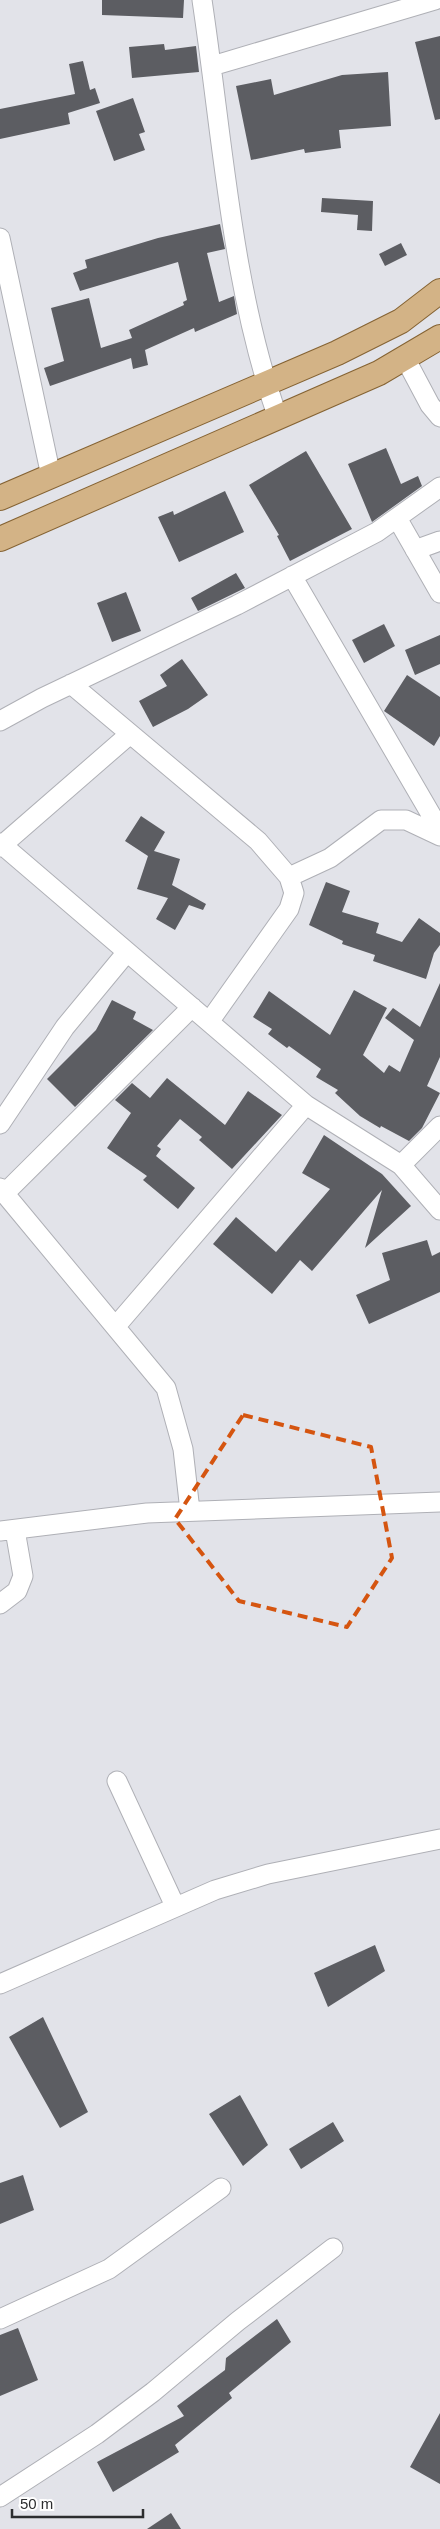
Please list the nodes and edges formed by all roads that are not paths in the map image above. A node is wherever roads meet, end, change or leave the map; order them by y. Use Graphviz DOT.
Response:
graph roads {
  1 [pos="202,0"];
  2 [pos="435,0"];
  3 [pos="392,6"];
  4 [pos="212,66"];
  5 [pos="0,238"];
  6 [pos="440,291"];
  7 [pos="440,338"];
  8 [pos="405,358"];
  9 [pos="266,383"];
  10 [pos="440,417"];
  11 [pos="278,418"];
  12 [pos="51,476"];
  13 [pos="440,488"];
  14 [pos="0,498"];
  15 [pos="396,518"];
  16 [pos="0,540"];
  17 [pos="440,541"];
  18 [pos="415,550"];
  19 [pos="292,576"];
  20 [pos="440,593"];
  21 [pos="71,684"];
  22 [pos="0,722"];
  23 [pos="130,734"];
  24 [pos="440,830"];
  25 [pos="440,836"];
  26 [pos="1,845"];
  27 [pos="289,877"];
  28 [pos="127,952"];
  29 [pos="192,1007"];
  30 [pos="209,1022"];
  31 [pos="306,1105"];
  32 [pos="0,1124"];
  33 [pos="440,1126"];
  34 [pos="401,1164"];
  35 [pos="2,1190"];
  36 [pos="440,1210"];
  37 [pos="116,1326"];
  38 [pos="440,1502"];
  39 [pos="190,1511"];
  40 [pos="7,1530"];
  41 [pos="0,1604"];
  42 [pos="118,1781"];
  43 [pos="440,1838"];
  44 [pos="175,1906"];
  45 [pos="0,1984"];
  46 [pos="221,2188"];
  47 [pos="333,2248"];
  48 [pos="0,2319"];
  49 [pos="0,2498"];
  1 -- 4 [label="street"];
  2 -- 3 [label="street"];
  3 -- 4 [label="street"];
  4 -- 9 [label="street"];
  5 -- 12 [label="street"];
  6 -- 9 [label="main road"];
  7 -- 8 [label="main road"];
  8 -- 10 [label="street"];
  8 -- 11 [label="main road"];
  9 -- 11 [label="street"];
  9 -- 12 [label="main road"];
  11 -- 16 [label="main road"];
  12 -- 14 [label="main road"];
  13 -- 15 [label="street"];
  15 -- 18 [label="street"];
  15 -- 19 [label="street"];
  17 -- 18 [label="street"];
  18 -- 20 [label="street"];
  19 -- 21 [label="street"];
  19 -- 24 [label="street"];
  21 -- 22 [label="street"];
  21 -- 23 [label="street"];
  23 -- 26 [label="street"];
  23 -- 27 [label="street"];
  25 -- 27 [label="street"];
  26 -- 28 [label="street"];
  27 -- 30 [label="street"];
  28 -- 29 [label="street"];
  28 -- 32 [label="street"];
  29 -- 30 [label="street"];
  29 -- 35 [label="street"];
  30 -- 31 [label="street"];
  31 -- 34 [label="street"];
  31 -- 37 [label="street"];
  33 -- 34 [label="street"];
  34 -- 36 [label="street"];
  35 -- 37 [label="street"];
  37 -- 39 [label="street"];
  38 -- 39 [label="street"];
  39 -- 40 [label="street"];
  40 -- 41 [label="street"];
  42 -- 44 [label="street"];
  43 -- 44 [label="street"];
  44 -- 45 [label="street"];
  46 -- 48 [label="street"];
  47 -- 49 [label="street"];
}
